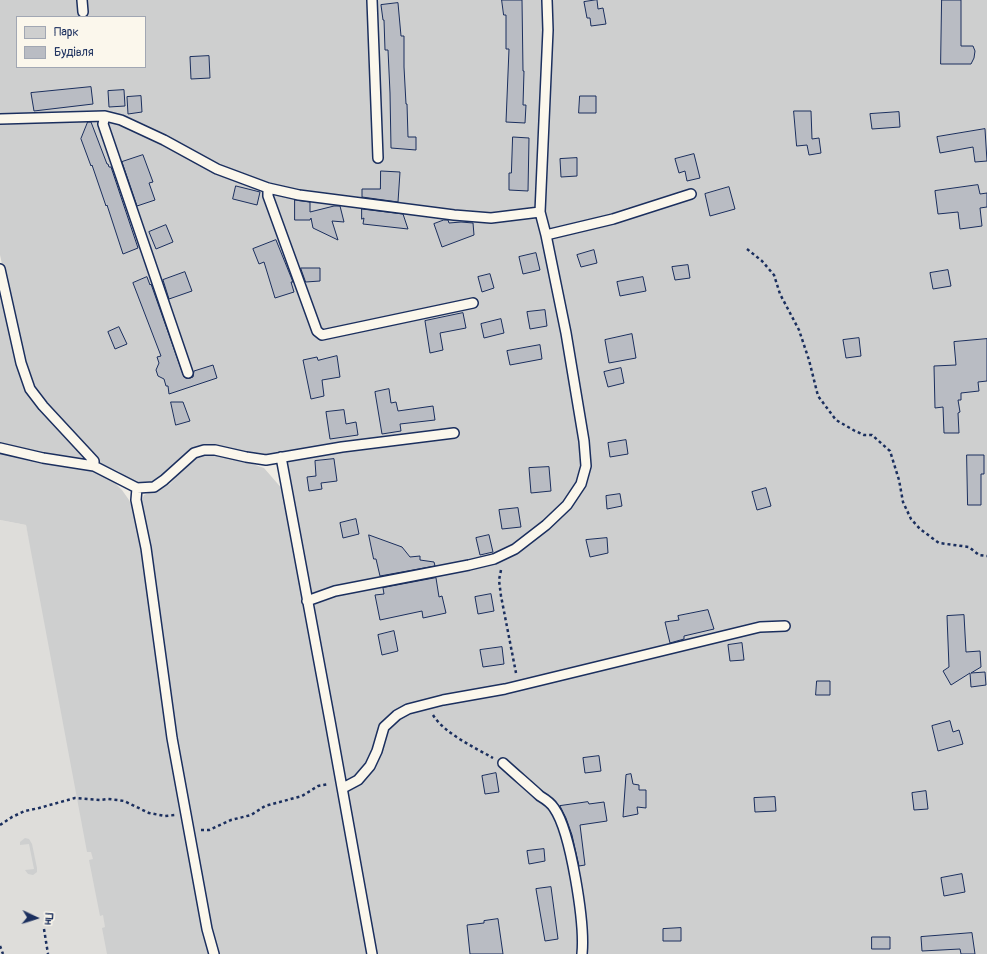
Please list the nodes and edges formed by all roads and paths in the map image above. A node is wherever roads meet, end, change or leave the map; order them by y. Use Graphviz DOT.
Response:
graph roads {
  1 [pos="82,0"];
  2 [pos="372,0"];
  3 [pos="547,0"];
  4 [pos="83,12"];
  5 [pos="104,116"];
  6 [pos="0,119"];
  7 [pos="378,158"];
  8 [pos="268,188"];
  9 [pos="691,194"];
  10 [pos="540,212"];
  11 [pos="546,235"];
  12 [pos="747,248"];
  13 [pos="0,269"];
  14 [pos="473,303"];
  15 [pos="188,372"];
  16 [pos="454,433"];
  17 [pos="0,448"];
  18 [pos="281,458"];
  19 [pos="94,466"];
  20 [pos="137,488"];
  21 [pos="501,556"];
  22 [pos="987,556"];
  23 [pos="307,601"];
  24 [pos="785,626"];
  25 [pos="518,686"];
  26 [pos="426,704"];
  27 [pos="503,764"];
  28 [pos="342,788"];
  29 [pos="44,929"];
  30 [pos="0,946"];
  31 [pos="3,954"];
  32 [pos="48,954"];
  33 [pos="214,954"];
  34 [pos="372,954"];
  35 [pos="582,954"];
  1 -- 4 [label="lane"];
  2 -- 7 [label="lane"];
  3 -- 10 [label="lane"];
  5 -- 6 [label="lane"];
  5 -- 8 [label="lane"];
  5 -- 15 [label="lane"];
  8 -- 10 [label="lane"];
  8 -- 14 [label="lane"];
  9 -- 11 [label="lane"];
  10 -- 11 [label="lane"];
  11 -- 21 [label="lane"];
  12 -- 22 [label="path"];
  13 -- 19 [label="lane"];
  16 -- 18 [label="lane"];
  17 -- 19 [label="lane"];
  18 -- 20 [label="lane"];
  18 -- 23 [label="lane"];
  19 -- 20 [label="lane"];
  20 -- 33 [label="lane"];
  21 -- 23 [label="lane"];
  21 -- 25 [label="path"];
  23 -- 28 [label="lane"];
  24 -- 25 [label="lane"];
  25 -- 26 [label="lane"];
  26 -- 27 [label="path"];
  26 -- 28 [label="lane"];
  27 -- 35 [label="lane"];
  28 -- 34 [label="lane"];
  29 -- 32 [label="path"];
  30 -- 31 [label="path"];
}
